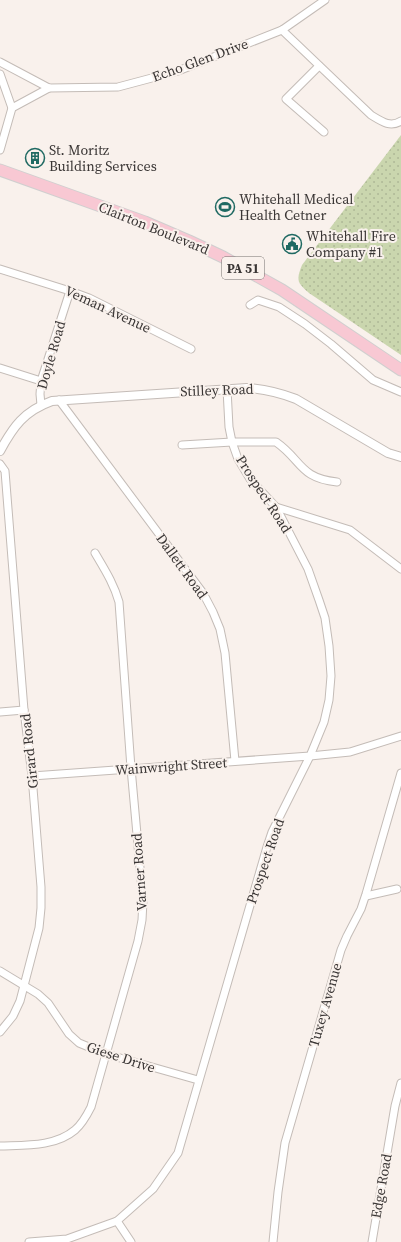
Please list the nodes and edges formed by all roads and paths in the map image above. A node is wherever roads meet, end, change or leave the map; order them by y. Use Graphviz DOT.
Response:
graph roads {
  1 [pos="325,0"];
  2 [pos="282,30"];
  3 [pos="0,62"];
  4 [pos="320,66"];
  5 [pos="0,74"];
  6 [pos="49,88"];
  7 [pos="12,108"];
  8 [pos="401,121"];
  9 [pos="324,132"];
  10 [pos="0,150"];
  11 [pos="0,170"];
  12 [pos="0,268"];
  13 [pos="70,291"];
  14 [pos="250,305"];
  15 [pos="191,349"];
  16 [pos="0,368"];
  17 [pos="401,370"];
  18 [pos="41,381"];
  19 [pos="227,389"];
  20 [pos="401,392"];
  21 [pos="59,400"];
  22 [pos="41,405"];
  23 [pos="232,442"];
  24 [pos="182,445"];
  25 [pos="0,451"];
  26 [pos="401,457"];
  27 [pos="0,464"];
  28 [pos="337,482"];
  29 [pos="276,507"];
  30 [pos="95,554"];
  31 [pos="401,569"];
  32 [pos="24,710"];
  33 [pos="0,712"];
  34 [pos="401,736"];
  35 [pos="310,756"];
  36 [pos="236,761"];
  37 [pos="131,768"];
  38 [pos="401,773"];
  39 [pos="32,776"];
  40 [pos="397,889"];
  41 [pos="366,896"];
  42 [pos="0,971"];
  43 [pos="25,985"];
  44 [pos="0,1032"];
  45 [pos="106,1054"];
  46 [pos="198,1080"];
  47 [pos="401,1083"];
  48 [pos="0,1146"];
  49 [pos="117,1221"];
  50 [pos="29,1242"];
  51 [pos="131,1242"];
  52 [pos="273,1242"];
  53 [pos="372,1242"];
  1 -- 2 [label="street, Echo Glen Drive"];
  2 -- 4 [label="street"];
  2 -- 6 [label="street, Echo Glen Drive"];
  3 -- 6 [label="street, Echo Glen Drive"];
  4 -- 8 [label="street"];
  4 -- 9 [label="street"];
  5 -- 7 [label="street"];
  6 -- 7 [label="street"];
  7 -- 10 [label="street"];
  11 -- 17 [label="highway, Clairton Boulevard / PA 51"];
  12 -- 13 [label="street, Veman Avenue"];
  13 -- 15 [label="street, Veman Avenue"];
  13 -- 18 [label="street, Doyle Road"];
  14 -- 20 [label="street"];
  16 -- 18 [label="street"];
  18 -- 22 [label="street, Doyle Road"];
  19 -- 21 [label="street, Stilley Road"];
  19 -- 23 [label="street, Prospect Road"];
  19 -- 26 [label="street, Stilley Road"];
  21 -- 22 [label="street, Stilley Road"];
  21 -- 36 [label="street, Dallett Road"];
  22 -- 25 [label="street, Doyle Road"];
  23 -- 24 [label="street"];
  23 -- 28 [label="street"];
  23 -- 29 [label="street, Prospect Road"];
  27 -- 32 [label="street, Girard Road"];
  29 -- 31 [label="street"];
  29 -- 35 [label="street, Prospect Road"];
  30 -- 37 [label="street, Varner Road"];
  32 -- 33 [label="street"];
  32 -- 39 [label="street, Girard Road"];
  34 -- 35 [label="street, Wainwright Street"];
  35 -- 36 [label="street, Wainwright Street"];
  35 -- 46 [label="street, Prospect Road"];
  36 -- 37 [label="street, Wainwright Street"];
  37 -- 39 [label="street, Wainwright Street"];
  37 -- 45 [label="street, Varner Road"];
  38 -- 41 [label="street, Tuxey Avenue"];
  39 -- 43 [label="street, Girard Road"];
  40 -- 41 [label="street"];
  41 -- 52 [label="street, Tuxey Avenue"];
  42 -- 43 [label="street, Giese Drive"];
  43 -- 44 [label="street, Girard Road"];
  43 -- 45 [label="street, Giese Drive"];
  45 -- 46 [label="street, Giese Drive"];
  45 -- 48 [label="street, Varner Road"];
  46 -- 49 [label="street, Prospect Road"];
  47 -- 53 [label="street, Edge Road"];
  49 -- 50 [label="street, Prospect Road"];
  49 -- 51 [label="street"];
}
